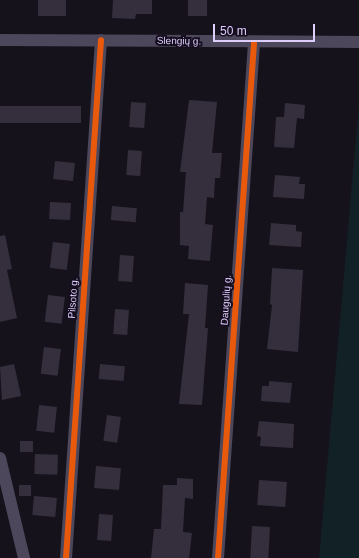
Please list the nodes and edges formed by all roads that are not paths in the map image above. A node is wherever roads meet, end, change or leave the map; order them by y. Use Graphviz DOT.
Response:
graph roads {
  1 [pos="0,40"];
  2 [pos="101,40"];
  3 [pos="359,42"];
  4 [pos="254,43"];
  5 [pos="0,458"];
  6 [pos="24,558"];
  7 [pos="66,558"];
  8 [pos="218,558"];
  1 -- 2 [label="street, Slengių g."];
  2 -- 4 [label="street, Slengių g."];
  2 -- 7 [label="street, Pilsoto g."];
  3 -- 4 [label="street, Slengių g."];
  4 -- 8 [label="street, Daugulių g."];
  5 -- 6 [label="street"];
}
